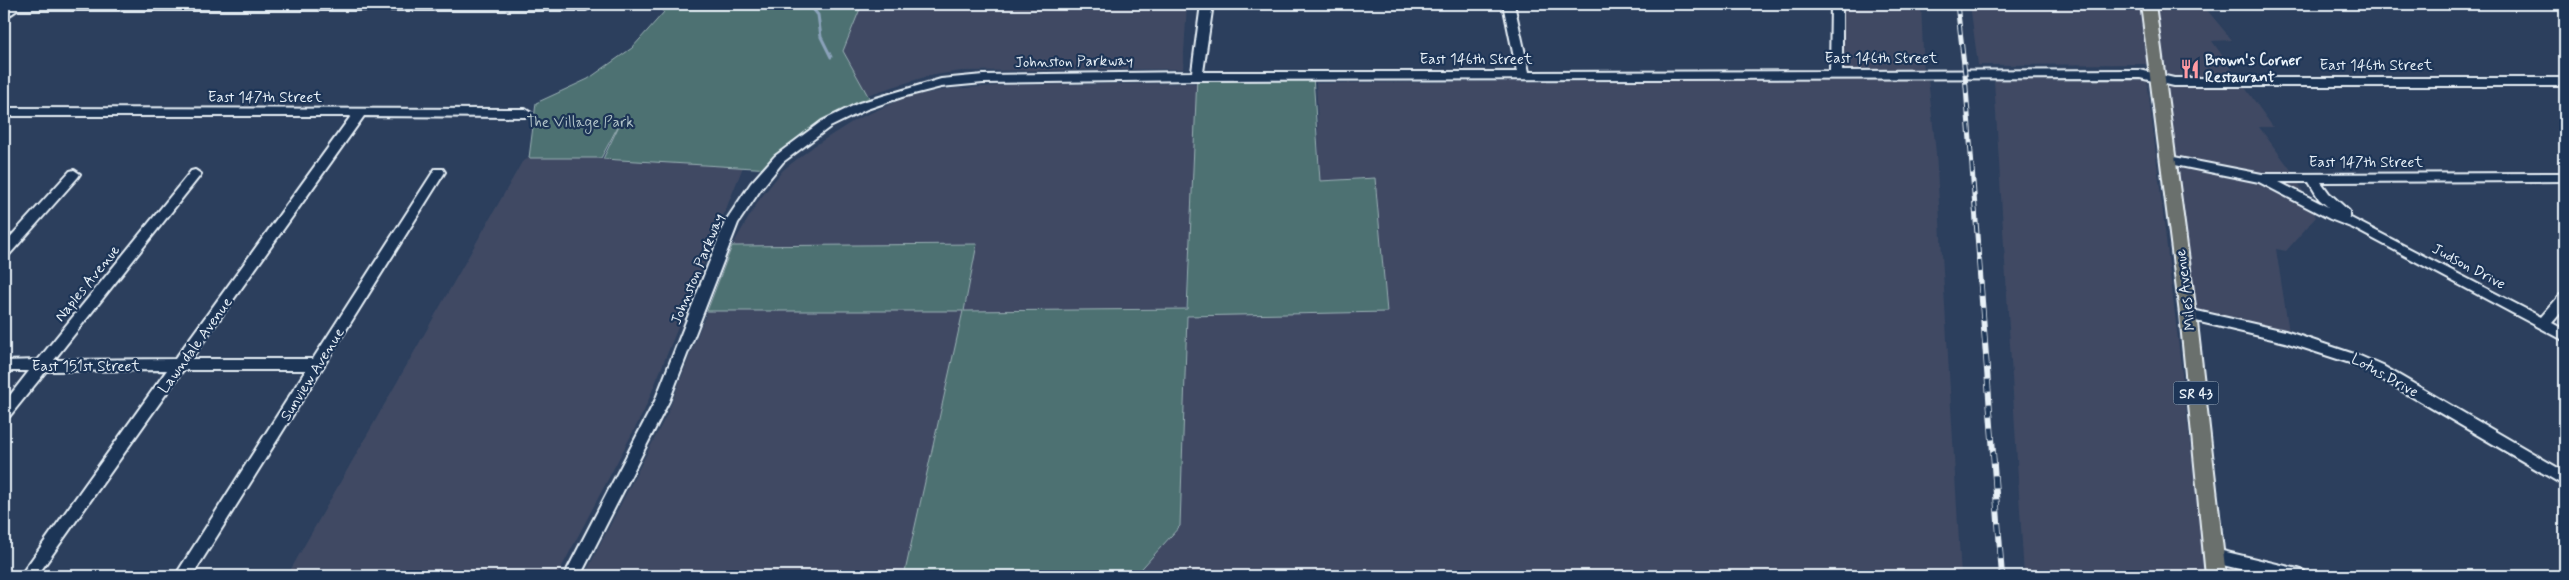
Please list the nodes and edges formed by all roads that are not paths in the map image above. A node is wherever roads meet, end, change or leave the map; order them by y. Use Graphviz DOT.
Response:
graph roads {
  1 [pos="1207,4"];
  2 [pos="1508,4"];
  3 [pos="1837,4"];
  4 [pos="2148,4"];
  5 [pos="15,5"];
  6 [pos="586,7"];
  7 [pos="4,16"];
  8 [pos="1836,75"];
  9 [pos="1197,76"];
  10 [pos="1524,76"];
  11 [pos="2159,78"];
  12 [pos="2565,82"];
  13 [pos="4,112"];
  14 [pos="525,113"];
  15 [pos="360,114"];
  16 [pos="2169,160"];
  17 [pos="439,172"];
  18 [pos="74,174"];
  19 [pos="195,174"];
  20 [pos="2262,178"];
  21 [pos="2299,178"];
  22 [pos="2565,178"];
  23 [pos="2313,179"];
  24 [pos="2321,209"];
  25 [pos="2358,225"];
  26 [pos="4,252"];
  27 [pos="2565,299"];
  28 [pos="2188,314"];
  29 [pos="2542,324"];
  30 [pos="2565,336"];
  31 [pos="318,364"];
  32 [pos="181,365"];
  33 [pos="4,366"];
  34 [pos="41,366"];
  35 [pos="4,413"];
  36 [pos="2565,480"];
  37 [pos="2214,556"];
  38 [pos="28,576"];
  39 [pos="183,576"];
  40 [pos="572,576"];
  41 [pos="2216,576"];
  42 [pos="2298,576"];
  1 -- 9 [label="street"];
  2 -- 10 [label="street"];
  3 -- 8 [label="street"];
  4 -- 11 [label="main road, Miles Avenue / SR 43"];
  5 -- 6 [label="street"];
  5 -- 7 [label="street"];
  8 -- 10 [label="street, East 146th Street"];
  8 -- 11 [label="street, East 146th Street"];
  9 -- 10 [label="street, East 146th Street"];
  9 -- 40 [label="street, Johnston Parkway"];
  11 -- 12 [label="street, East 146th Street"];
  11 -- 16 [label="main road, Miles Avenue / SR 43"];
  13 -- 15 [label="street, East 147th Street"];
  14 -- 15 [label="street, East 147th Street"];
  15 -- 32 [label="street, Lawndale Avenue"];
  16 -- 20 [label="street, East 147th Street"];
  16 -- 28 [label="main road, Miles Avenue / SR 43"];
  17 -- 31 [label="street, Sunview Avenue"];
  18 -- 26 [label="street"];
  19 -- 34 [label="street, Naples Avenue"];
  20 -- 21 [label="street, East 147th Street"];
  20 -- 24 [label="street, Judson Drive"];
  21 -- 23 [label="street, East 147th Street"];
  21 -- 24 [label="street"];
  22 -- 23 [label="street, East 147th Street"];
  23 -- 25 [label="street, Judson Drive"];
  24 -- 25 [label="street, Judson Drive"];
  25 -- 29 [label="street, Judson Drive"];
  27 -- 29 [label="street"];
  28 -- 36 [label="street, Lotus Drive"];
  28 -- 37 [label="main road, Miles Avenue / SR 43"];
  29 -- 30 [label="street, Judson Drive"];
  31 -- 32 [label="street, East 151st Street"];
  31 -- 39 [label="street, Sunview Avenue"];
  32 -- 34 [label="street, East 151st Street"];
  32 -- 38 [label="street, Lawndale Avenue"];
  33 -- 34 [label="street, East 151st Street"];
  34 -- 35 [label="street, Naples Avenue"];
  37 -- 41 [label="main road, Miles Avenue / SR 43"];
  37 -- 42 [label="street"];
}
